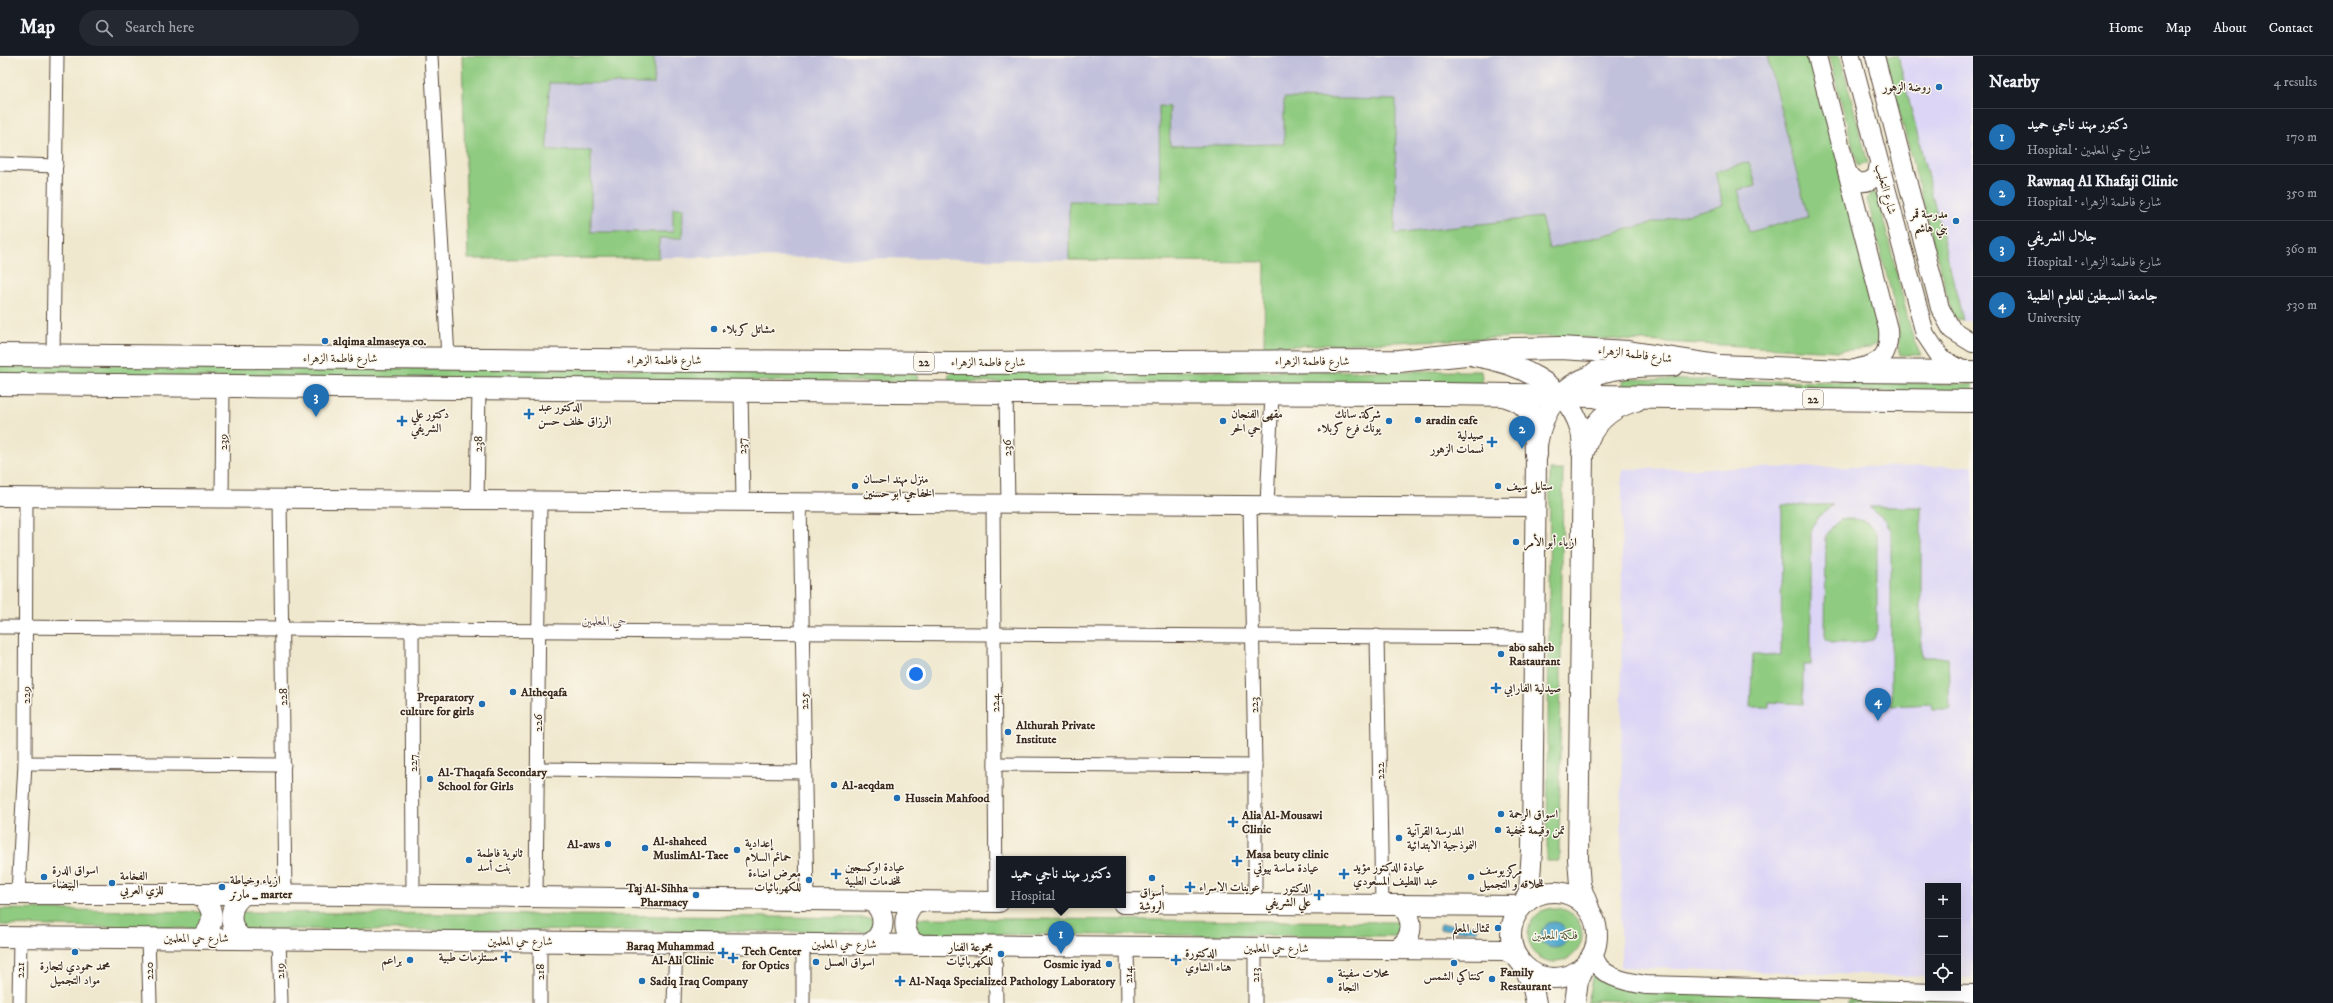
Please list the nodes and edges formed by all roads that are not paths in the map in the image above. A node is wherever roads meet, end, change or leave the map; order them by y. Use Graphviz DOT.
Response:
graph roads {
  1 [pos="57,56"];
  2 [pos="431,56"];
  3 [pos="1817,56"];
  4 [pos="1851,56"];
  5 [pos="1875,56"];
  6 [pos="1879,163"];
  7 [pos="0,164"];
  8 [pos="56,166"];
  9 [pos="1848,173"];
  10 [pos="1889,197"];
  11 [pos="1856,205"];
  12 [pos="1973,343"];
  13 [pos="0,355"];
  14 [pos="53,355"];
  15 [pos="1455,356"];
  16 [pos="448,358"];
  17 [pos="915,362"];
  18 [pos="953,362"];
  19 [pos="1718,366"];
  20 [pos="1846,371"];
  21 [pos="1597,372"];
  22 [pos="1970,372"];
  23 [pos="0,384"];
  24 [pos="223,386"];
  25 [pos="478,388"];
  26 [pos="741,390"];
  27 [pos="912,391"];
  28 [pos="952,392"];
  29 [pos="1006,393"];
  30 [pos="1272,393"];
  31 [pos="1495,395"];
  32 [pos="1561,396"];
  33 [pos="1598,397"];
  34 [pos="1654,398"];
  35 [pos="1973,401"];
  36 [pos="1545,417"];
  37 [pos="1579,425"];
  38 [pos="1583,452"];
  39 [pos="1536,455"];
  40 [pos="0,497"];
  41 [pos="26,497"];
  42 [pos="222,498"];
  43 [pos="280,499"];
  44 [pos="477,500"];
  45 [pos="540,500"];
  46 [pos="743,502"];
  47 [pos="800,502"];
  48 [pos="1000,504"];
  49 [pos="1259,505"];
  50 [pos="1536,507"];
  51 [pos="0,627"];
  52 [pos="26,627"];
  53 [pos="282,628"];
  54 [pos="412,630"];
  55 [pos="538,630"];
  56 [pos="802,632"];
  57 [pos="994,634"];
  58 [pos="1253,636"];
  59 [pos="1377,636"];
  60 [pos="1536,638"];
  61 [pos="25,762"];
  62 [pos="995,764"];
  63 [pos="284,765"];
  64 [pos="1255,766"];
  65 [pos="537,769"];
  66 [pos="805,772"];
  67 [pos="996,856"];
  68 [pos="9,893"];
  69 [pos="245,894"];
  70 [pos="198,895"];
  71 [pos="285,895"];
  72 [pos="414,897"];
  73 [pos="536,898"];
  74 [pos="807,900"];
  75 [pos="872,901"];
  76 [pos="917,901"];
  77 [pos="996,902"];
  78 [pos="1126,903"];
  79 [pos="1255,904"];
  80 [pos="1391,905"];
  81 [pos="1522,906"];
  82 [pos="1589,908"];
  83 [pos="0,937"];
  84 [pos="20,937"];
  85 [pos="148,938"];
  86 [pos="242,938"];
  87 [pos="201,939"];
  88 [pos="279,939"];
  89 [pos="540,942"];
  90 [pos="676,943"];
  91 [pos="803,944"];
  92 [pos="869,944"];
  93 [pos="916,945"];
  94 [pos="995,946"];
  95 [pos="1127,947"];
  96 [pos="1255,948"];
  97 [pos="1398,949"];
  98 [pos="1589,959"];
  99 [pos="1520,961"];
  100 [pos="1973,994"];
  101 [pos="1823,996"];
  102 [pos="1846,997"];
  103 [pos="19,1003"];
  104 [pos="150,1003"];
  105 [pos="281,1003"];
  106 [pos="540,1003"];
  107 [pos="674,1003"];
  108 [pos="803,1003"];
  109 [pos="996,1003"];
  110 [pos="1128,1003"];
  111 [pos="1255,1003"];
  112 [pos="1536,1003"];
  113 [pos="1575,1003"];
  1 -- 8 [label="street"];
  2 -- 16 [label="street"];
  3 -- 9 [label="street"];
  4 -- 6 [label="street, شارع التعليب"];
  5 -- 12 [label="street"];
  6 -- 9 [label="street"];
  6 -- 10 [label="street, شارع التعليب"];
  7 -- 8 [label="street"];
  8 -- 14 [label="street"];
  9 -- 11 [label="street"];
  10 -- 11 [label="street"];
  10 -- 22 [label="street, شارع التعليب"];
  11 -- 20 [label="street"];
  13 -- 14 [label="highway, شارع فاطمة الزهراء / 22"];
  14 -- 16 [label="highway, شارع فاطمة الزهراء / 22"];
  15 -- 18 [label="highway, شارع فاطمة الزهراء / 22"];
  15 -- 19 [label="highway, شارع فاطمة الزهراء / 22"];
  15 -- 32 [label="main road"];
  16 -- 17 [label="highway, شارع فاطمة الزهراء / 22"];
  17 -- 18 [label="highway, شارع فاطمة الزهراء / 22"];
  17 -- 27 [label="highway"];
  18 -- 28 [label="highway"];
  19 -- 20 [label="highway, شارع فاطمة الزهراء / 22"];
  19 -- 21 [label="main road"];
  20 -- 22 [label="highway, شارع فاطمة الزهراء / 22"];
  21 -- 32 [label="main road"];
  21 -- 33 [label="highway"];
  23 -- 24 [label="highway, 22"];
  24 -- 25 [label="highway, 22"];
  24 -- 42 [label="street, 239"];
  25 -- 26 [label="highway, 22"];
  25 -- 44 [label="street, 238"];
  26 -- 27 [label="highway, 22"];
  26 -- 46 [label="street, 237"];
  27 -- 28 [label="highway, 22"];
  28 -- 29 [label="highway, 22"];
  29 -- 30 [label="highway, 22"];
  29 -- 48 [label="street, 236"];
  30 -- 31 [label="highway, 22"];
  30 -- 49 [label="street, 223"];
  31 -- 32 [label="highway, 22"];
  31 -- 39 [label="highway"];
  32 -- 33 [label="highway, 22"];
  32 -- 36 [label="main road"];
  32 -- 37 [label="main road"];
  33 -- 34 [label="highway, 22"];
  34 -- 35 [label="highway, 22"];
  34 -- 38 [label="highway"];
  36 -- 37 [label="main road"];
  36 -- 39 [label="main road"];
  37 -- 38 [label="main road"];
  38 -- 82 [label="main road"];
  39 -- 50 [label="main road"];
  40 -- 41 [label="street"];
  41 -- 42 [label="street"];
  41 -- 52 [label="street, 229"];
  42 -- 43 [label="street"];
  43 -- 44 [label="street"];
  43 -- 53 [label="street, 228"];
  44 -- 45 [label="street"];
  45 -- 46 [label="street"];
  45 -- 55 [label="street, 226"];
  46 -- 47 [label="street"];
  47 -- 48 [label="street"];
  47 -- 56 [label="street, 225"];
  48 -- 49 [label="street"];
  48 -- 57 [label="street, 224"];
  49 -- 50 [label="street"];
  49 -- 58 [label="street, 223"];
  50 -- 60 [label="main road"];
  51 -- 52 [label="street"];
  52 -- 53 [label="street"];
  52 -- 61 [label="street, 229"];
  53 -- 54 [label="street"];
  53 -- 63 [label="street, 228"];
  54 -- 55 [label="street"];
  54 -- 72 [label="street, 227"];
  55 -- 56 [label="street"];
  55 -- 65 [label="street, 226"];
  56 -- 57 [label="street"];
  56 -- 66 [label="street, 225"];
  57 -- 58 [label="street"];
  57 -- 62 [label="street, 224"];
  58 -- 59 [label="street"];
  58 -- 64 [label="street, 223"];
  59 -- 60 [label="street"];
  59 -- 80 [label="street, 222"];
  60 -- 81 [label="main road"];
  61 -- 63 [label="street"];
  61 -- 68 [label="street, 229"];
  62 -- 64 [label="street"];
  62 -- 67 [label="street, 224"];
  63 -- 71 [label="street, 228"];
  64 -- 79 [label="street, 223"];
  65 -- 66 [label="street"];
  65 -- 73 [label="street, 226"];
  66 -- 74 [label="street, 225"];
  68 -- 70 [label="main road"];
  69 -- 70 [label="main road"];
  69 -- 71 [label="main road"];
  69 -- 86 [label="main road"];
  70 -- 87 [label="main road"];
  71 -- 72 [label="main road"];
  72 -- 73 [label="main road"];
  73 -- 74 [label="main road"];
  74 -- 75 [label="main road"];
  75 -- 76 [label="main road"];
  75 -- 92 [label="main road"];
  76 -- 77 [label="main road"];
  76 -- 93 [label="main road"];
  78 -- 79 [label="main road"];
  79 -- 80 [label="main road"];
  80 -- 81 [label="main road"];
  80 -- 97 [label="main road"];
  81 -- 82 [label="main road"];
  81 -- 99 [label="main road"];
  82 -- 98 [label="main road"];
  83 -- 84 [label="main road, شارع حي المعلمين"];
  84 -- 85 [label="main road, شارع حي المعلمين"];
  84 -- 103 [label="street, 221"];
  85 -- 87 [label="main road, شارع حي المعلمين"];
  85 -- 104 [label="street, 220"];
  86 -- 87 [label="main road, شارع حي المعلمين"];
  86 -- 88 [label="main road, شارع حي المعلمين"];
  88 -- 89 [label="main road, شارع حي المعلمين"];
  88 -- 105 [label="street, 219"];
  89 -- 90 [label="main road, شارع حي المعلمين"];
  89 -- 106 [label="street, 218"];
  90 -- 91 [label="main road, شارع حي المعلمين"];
  90 -- 107 [label="street"];
  91 -- 92 [label="main road, شارع حي المعلمين"];
  91 -- 108 [label="street"];
  92 -- 93 [label="main road, شارع حي المعلمين"];
  93 -- 94 [label="main road, شارع حي المعلمين"];
  94 -- 95 [label="main road, شارع حي المعلمين"];
  94 -- 109 [label="street"];
  95 -- 96 [label="main road, شارع حي المعلمين"];
  95 -- 110 [label="street, 214"];
  96 -- 97 [label="main road, شارع حي المعلمين"];
  96 -- 111 [label="street, 213"];
  97 -- 99 [label="main road, شارع حي المعلمين"];
  98 -- 99 [label="main road"];
  98 -- 101 [label="street"];
  98 -- 113 [label="main road"];
  99 -- 112 [label="main road"];
  100 -- 102 [label="street"];
  101 -- 102 [label="street"];
}
